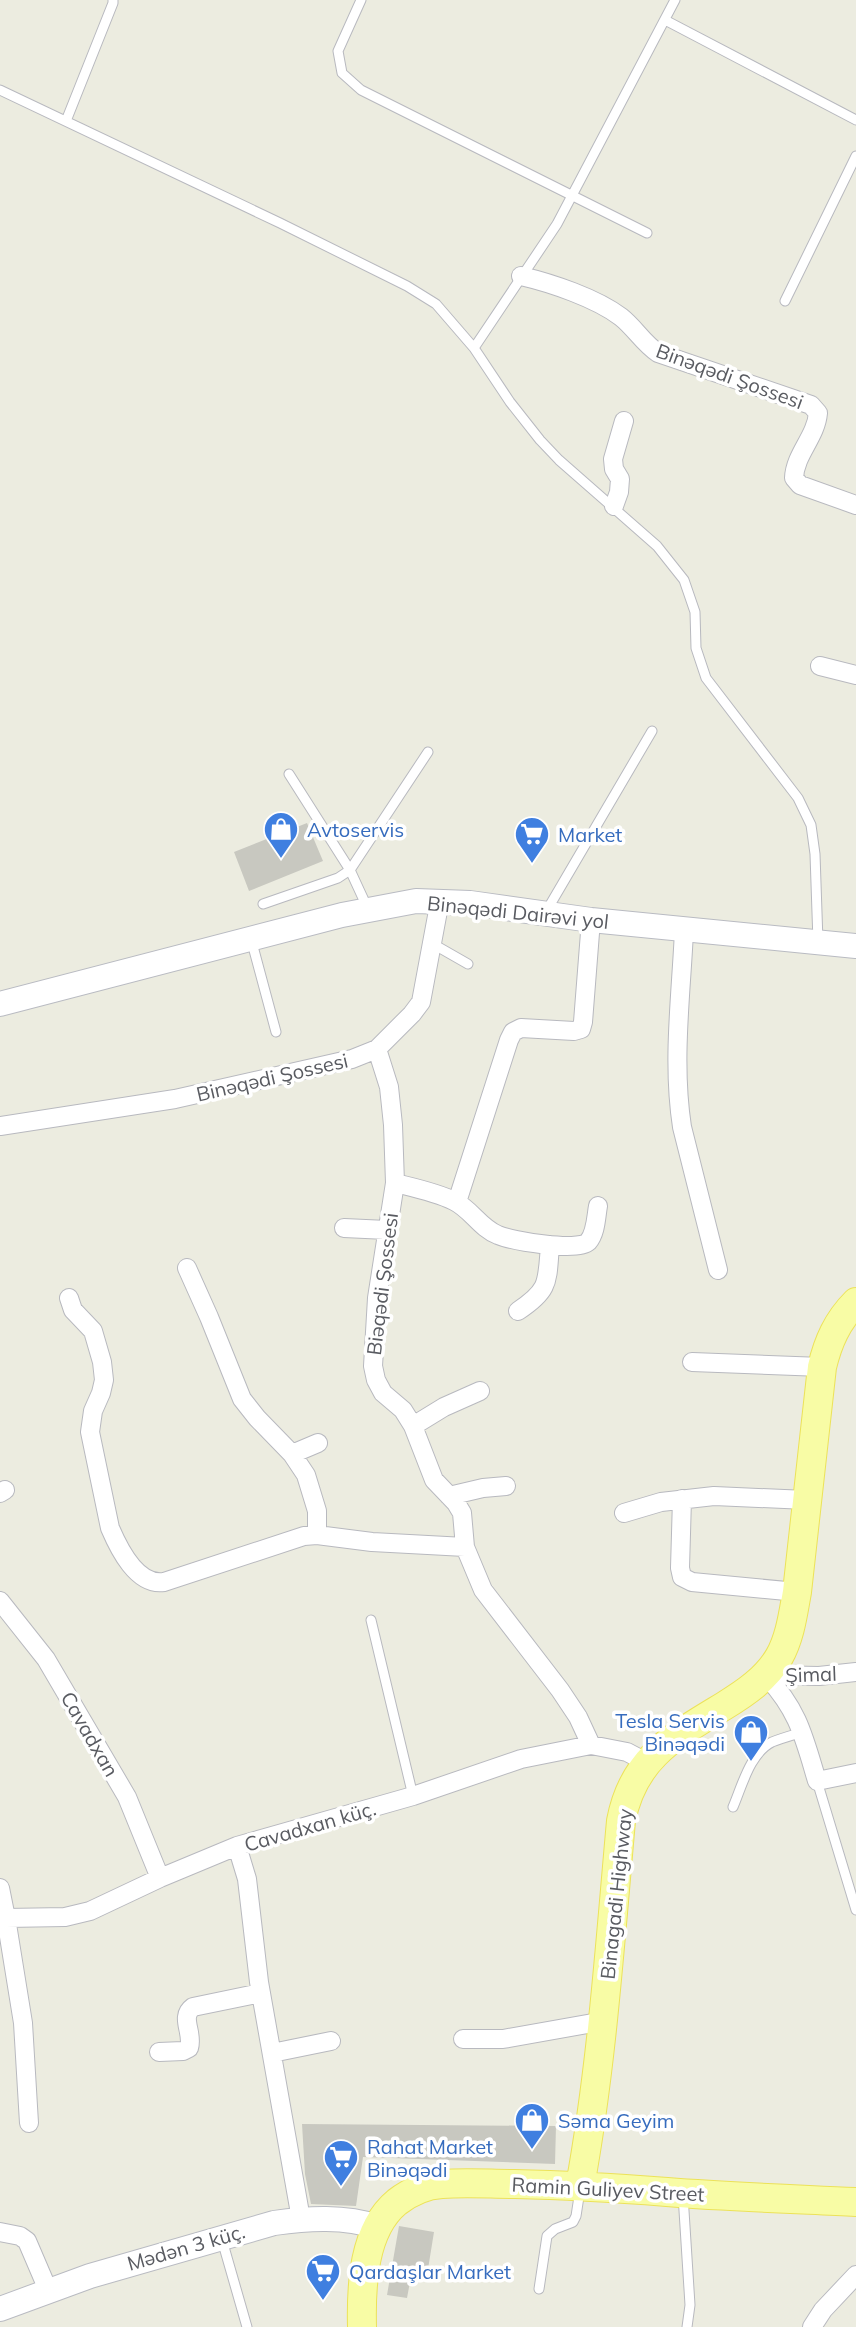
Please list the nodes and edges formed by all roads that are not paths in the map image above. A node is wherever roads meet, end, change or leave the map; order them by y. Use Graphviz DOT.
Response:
graph roads {
  1 [pos="113,0"];
  2 [pos="361,0"];
  3 [pos="675,0"];
  4 [pos="665,20"];
  5 [pos="0,90"];
  6 [pos="856,120"];
  7 [pos="66,121"];
  8 [pos="856,156"];
  9 [pos="572,197"];
  10 [pos="647,233"];
  11 [pos="521,276"];
  12 [pos="785,301"];
  13 [pos="474,348"];
  14 [pos="624,421"];
  15 [pos="856,505"];
  16 [pos="614,506"];
  17 [pos="820,666"];
  18 [pos="856,675"];
  19 [pos="652,731"];
  20 [pos="428,752"];
  21 [pos="289,774"];
  22 [pos="350,870"];
  23 [pos="440,900"];
  24 [pos="263,904"];
  25 [pos="368,909"];
  26 [pos="545,913"];
  27 [pos="591,920"];
  28 [pos="684,931"];
  29 [pos="251,938"];
  30 [pos="818,942"];
  31 [pos="433,944"];
  32 [pos="856,946"];
  33 [pos="468,964"];
  34 [pos="0,1004"];
  35 [pos="276,1032"];
  36 [pos="377,1049"];
  37 [pos="0,1126"];
  38 [pos="395,1183"];
  39 [pos="457,1202"];
  40 [pos="598,1206"];
  41 [pos="344,1228"];
  42 [pos="387,1230"];
  43 [pos="550,1245"];
  44 [pos="187,1268"];
  45 [pos="718,1270"];
  46 [pos="69,1298"];
  47 [pos="856,1302"];
  48 [pos="518,1311"];
  49 [pos="692,1362"];
  50 [pos="822,1367"];
  51 [pos="480,1391"];
  52 [pos="413,1426"];
  53 [pos="318,1443"];
  54 [pos="292,1454"];
  55 [pos="506,1486"];
  56 [pos="449,1496"];
  57 [pos="682,1499"];
  58 [pos="807,1500"];
  59 [pos="624,1513"];
  60 [pos="317,1535"];
  61 [pos="465,1547"];
  62 [pos="797,1592"];
  63 [pos="3,1609"];
  64 [pos="371,1620"];
  65 [pos="856,1672"];
  66 [pos="765,1675"];
  67 [pos="803,1732"];
  68 [pos="591,1745"];
  69 [pos="646,1762"];
  70 [pos="856,1773"];
  71 [pos="817,1781"];
  72 [pos="413,1796"];
  73 [pos="733,1807"];
  74 [pos="237,1846"];
  75 [pos="160,1878"];
  76 [pos="0,1888"];
  77 [pos="856,1910"];
  78 [pos="6,1918"];
  79 [pos="261,1993"];
  80 [pos="604,2021"];
  81 [pos="463,2039"];
  82 [pos="331,2041"];
  83 [pos="159,2052"];
  84 [pos="272,2053"];
  85 [pos="29,2123"];
  86 [pos="580,2186"];
  87 [pos="683,2194"];
  88 [pos="856,2202"];
  89 [pos="301,2219"];
  90 [pos="378,2227"];
  91 [pos="0,2232"];
  92 [pos="221,2236"];
  93 [pos="856,2275"];
  94 [pos="539,2289"];
  95 [pos="48,2290"];
  96 [pos="0,2309"];
  97 [pos="247,2327"];
  98 [pos="362,2327"];
  99 [pos="687,2327"];
  100 [pos="812,2327"];
  1 -- 7 [label="lane"];
  2 -- 9 [label="lane"];
  3 -- 4 [label="lane"];
  4 -- 6 [label="lane"];
  4 -- 9 [label="lane"];
  5 -- 7 [label="lane"];
  7 -- 13 [label="lane"];
  8 -- 12 [label="lane"];
  9 -- 10 [label="lane"];
  9 -- 11 [label="lane"];
  11 -- 13 [label="lane"];
  11 -- 15 [label="street, Binəqədi Şossesi"];
  13 -- 16 [label="lane"];
  14 -- 16 [label="street"];
  16 -- 30 [label="lane"];
  17 -- 18 [label="street"];
  19 -- 26 [label="lane"];
  20 -- 22 [label="lane"];
  21 -- 22 [label="lane"];
  22 -- 24 [label="lane"];
  22 -- 25 [label="lane"];
  23 -- 25 [label="main road, Binəqədi Dairəvi yol"];
  23 -- 26 [label="main road, Binəqədi Dairəvi yol"];
  23 -- 31 [label="street, Binəqədi Şossesi"];
  25 -- 29 [label="main road, Binəqədi Dairəvi yol"];
  26 -- 27 [label="main road, Binəqədi Dairəvi yol"];
  27 -- 28 [label="main road, Binəqədi Dairəvi yol"];
  27 -- 39 [label="street"];
  28 -- 30 [label="main road, Binəqədi Dairəvi yol"];
  28 -- 45 [label="street"];
  29 -- 34 [label="main road, Binəqədi Dairəvi yol"];
  29 -- 35 [label="lane"];
  30 -- 32 [label="main road, Binəqədi Dairəvi yol"];
  31 -- 33 [label="lane"];
  31 -- 36 [label="street, Binəqədi Şossesi"];
  36 -- 37 [label="street, Binəqədi Şossesi"];
  36 -- 38 [label="street, Biəqədi Şossesi"];
  38 -- 39 [label="street, Biəqədi Şossesi"];
  38 -- 42 [label="street, Biəqədi Şossesi"];
  39 -- 43 [label="street, Biəqədi Şossesi"];
  40 -- 43 [label="street, Biəqədi Şossesi"];
  41 -- 42 [label="street"];
  42 -- 52 [label="street, Biəqədi Şossesi"];
  43 -- 48 [label="street"];
  44 -- 54 [label="street"];
  46 -- 60 [label="street"];
  47 -- 50 [label="main road, Binagadi Highway"];
  49 -- 50 [label="street"];
  50 -- 58 [label="main road, Binagadi Highway"];
  51 -- 52 [label="street"];
  52 -- 56 [label="street, Biəqədi Şossesi"];
  53 -- 54 [label="street"];
  54 -- 60 [label="street"];
  55 -- 56 [label="street"];
  56 -- 61 [label="street, Biəqədi Şossesi"];
  57 -- 58 [label="street"];
  57 -- 59 [label="street"];
  57 -- 62 [label="street"];
  58 -- 62 [label="main road, Binagadi Highway"];
  60 -- 61 [label="street"];
  61 -- 68 [label="street, Biəqədi Şossesi"];
  62 -- 66 [label="main road, Binagadi Highway"];
  63 -- 75 [label="street, Cavadxan"];
  64 -- 72 [label="lane"];
  65 -- 66 [label="street, Şimal"];
  66 -- 67 [label="street"];
  66 -- 69 [label="main road, Binagadi Highway"];
  67 -- 71 [label="street"];
  67 -- 73 [label="lane"];
  68 -- 69 [label="street, Cavadxan küç."];
  68 -- 72 [label="street, Cavadxan küç."];
  69 -- 80 [label="main road, Binagadi Highway"];
  70 -- 71 [label="street"];
  71 -- 77 [label="lane"];
  72 -- 74 [label="street, Cavadxan küç."];
  74 -- 75 [label="street, Cavadxan küç."];
  74 -- 79 [label="street"];
  75 -- 78 [label="street, Cavadxan küç."];
  76 -- 78 [label="street"];
  78 -- 85 [label="street"];
  79 -- 83 [label="street"];
  79 -- 84 [label="street"];
  80 -- 81 [label="street"];
  80 -- 86 [label="main road, Binagadi Highway"];
  82 -- 84 [label="street"];
  84 -- 89 [label="street"];
  86 -- 87 [label="main road, Ramin Guliyev Street"];
  86 -- 90 [label="main road, Ramin Guliyev Street"];
  86 -- 94 [label="lane"];
  87 -- 88 [label="main road, Ramin Guliyev Street"];
  87 -- 99 [label="lane"];
  89 -- 90 [label="main road, Mədən 3 küç."];
  89 -- 92 [label="main road, Mədən 3 küç."];
  90 -- 98 [label="main road"];
  91 -- 95 [label="street"];
  92 -- 95 [label="main road, Mədən 3 küç."];
  92 -- 97 [label="lane"];
  93 -- 100 [label="street"];
  95 -- 96 [label="main road, Mədən 3 küç."];
}
